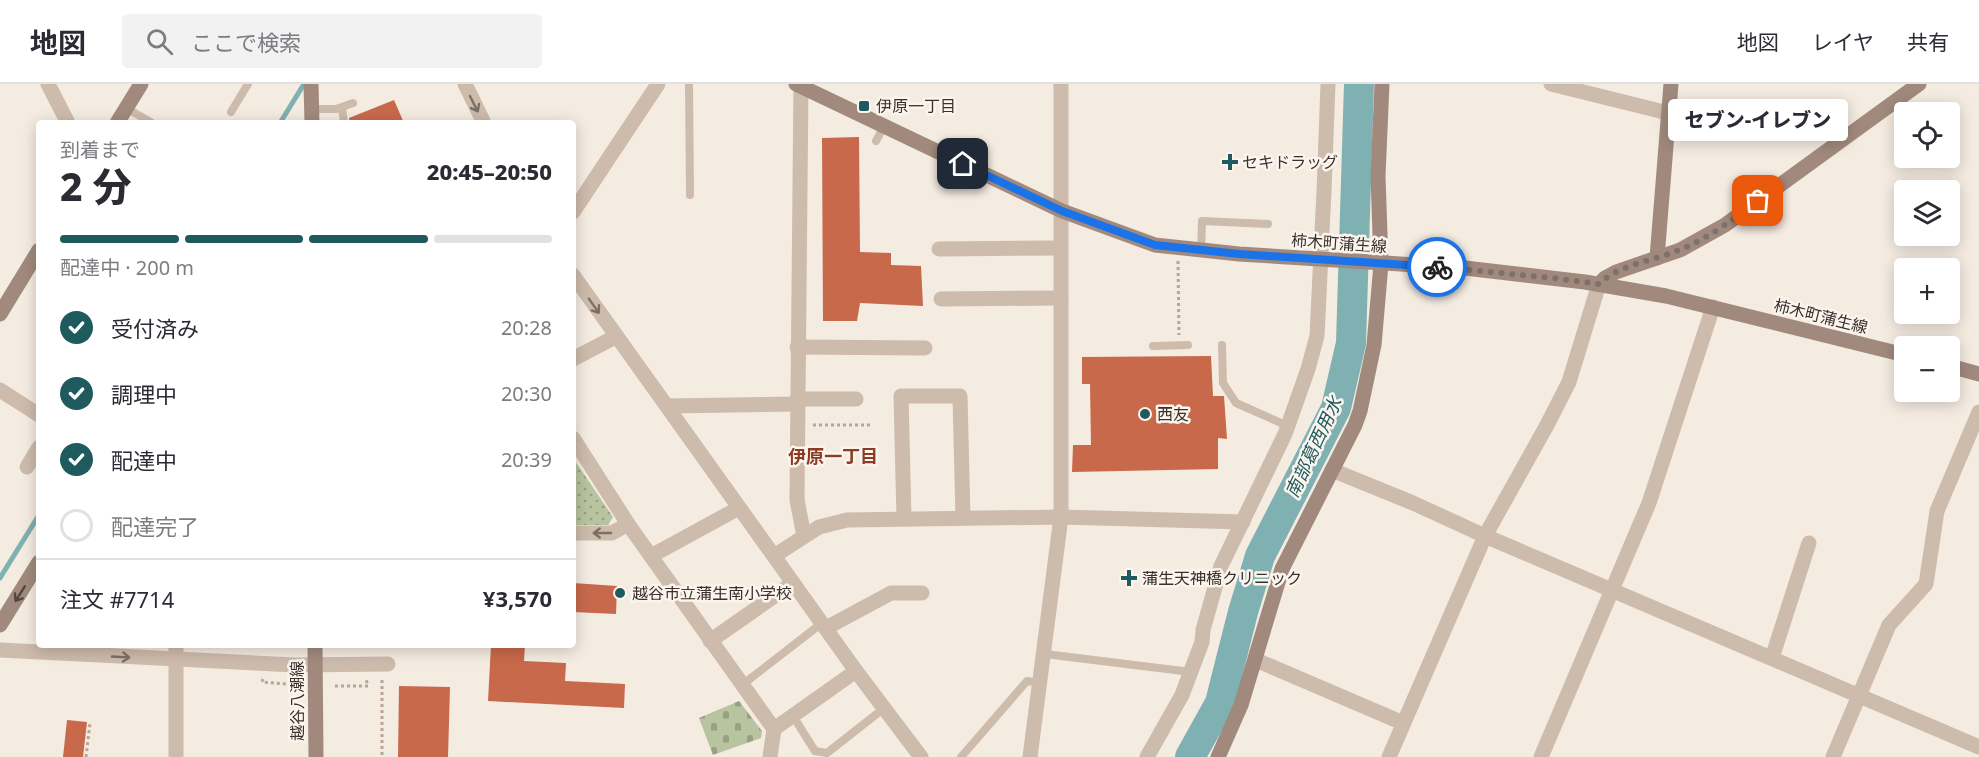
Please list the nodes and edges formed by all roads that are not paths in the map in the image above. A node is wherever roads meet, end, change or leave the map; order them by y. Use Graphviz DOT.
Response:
graph roads {
  1 [pos="48,84"];
  2 [pos="141,84"];
  3 [pos="248,84"];
  4 [pos="465,84"];
  5 [pos="658,84"];
  6 [pos="689,84"];
  7 [pos="1061,84"];
  8 [pos="1328,84"];
  9 [pos="1382,84"];
  10 [pos="1551,84"];
  11 [pos="1671,84"];
  12 [pos="1919,84"];
  13 [pos="313,85"];
  14 [pos="799,85"];
  15 [pos="1571,86"];
  16 [pos="353,103"];
  17 [pos="126,108"];
  18 [pos="342,108"];
  19 [pos="231,112"];
  20 [pos="1668,113"];
  21 [pos="312,116"];
  22 [pos="66,120"];
  23 [pos="119,120"];
  24 [pos="147,120"];
  25 [pos="344,120"];
  26 [pos="483,120"];
  27 [pos="884,126"];
  28 [pos="876,141"];
  29 [pos="690,195"];
  30 [pos="576,207"];
  31 [pos="1062,211"];
  32 [pos="1268,224"];
  33 [pos="1060,248"];
  34 [pos="939,249"];
  35 [pos="1201,251"];
  36 [pos="36,255"];
  37 [pos="1657,258"];
  38 [pos="1324,260"];
  39 [pos="1377,264"];
  40 [pos="576,279"];
  41 [pos="1599,284"];
  42 [pos="1060,298"];
  43 [pos="941,299"];
  44 [pos="1713,308"];
  45 [pos="0,314"];
  46 [pos="615,337"];
  47 [pos="1188,345"];
  48 [pos="1222,345"];
  49 [pos="1153,346"];
  50 [pos="798,347"];
  51 [pos="925,348"];
  52 [pos="1894,352"];
  53 [pos="576,357"];
  54 [pos="1960,369"];
  55 [pos="1979,374"];
  56 [pos="0,390"];
  57 [pos="856,399"];
  58 [pos="797,402"];
  59 [pos="668,406"];
  60 [pos="1979,412"];
  61 [pos="36,413"];
  62 [pos="1288,426"];
  63 [pos="576,443"];
  64 [pos="36,452"];
  65 [pos="27,467"];
  66 [pos="1332,470"];
  67 [pos="739,508"];
  68 [pos="1061,517"];
  69 [pos="963,518"];
  70 [pos="904,519"];
  71 [pos="1243,522"];
  72 [pos="628,524"];
  73 [pos="576,533"];
  74 [pos="804,536"];
  75 [pos="1485,536"];
  76 [pos="1809,543"];
  77 [pos="651,556"];
  78 [pos="774,556"];
  79 [pos="36,567"];
  80 [pos="793,583"];
  81 [pos="1612,589"];
  82 [pos="922,593"];
  83 [pos="0,625"];
  84 [pos="824,625"];
  85 [pos="710,641"];
  86 [pos="315,648"];
  87 [pos="0,650"];
  88 [pos="176,652"];
  89 [pos="1045,654"];
  90 [pos="1772,658"];
  91 [pos="1256,660"];
  92 [pos="315,664"];
  93 [pos="385,664"];
  94 [pos="856,671"];
  95 [pos="1191,672"];
  96 [pos="1041,683"];
  97 [pos="742,684"];
  98 [pos="1859,695"];
  99 [pos="884,709"];
  100 [pos="793,716"];
  101 [pos="1403,723"];
  102 [pos="774,729"];
  103 [pos="1979,747"];
  104 [pos="176,757"];
  105 [pos="315,757"];
  106 [pos="771,757"];
  107 [pos="921,757"];
  108 [pos="961,757"];
  109 [pos="1030,757"];
  110 [pos="1147,757"];
  111 [pos="1218,757"];
  112 [pos="1389,757"];
  113 [pos="1541,757"];
  114 [pos="1833,757"];
  1 -- 22 [label="street"];
  2 -- 17 [label="street"];
  3 -- 19 [label="lane"];
  4 -- 26 [label="street, one-way"];
  5 -- 30 [label="street"];
  6 -- 29 [label="lane"];
  7 -- 31 [label="street"];
  8 -- 38 [label="street"];
  9 -- 39 [label="street"];
  10 -- 15 [label="street"];
  11 -- 20 [label="street"];
  12 -- 37 [label="street"];
  13 -- 21 [label="street"];
  14 -- 27 [label="street, 柿木町蒲生線"];
  14 -- 50 [label="street"];
  15 -- 20 [label="street"];
  16 -- 18 [label="lane"];
  17 -- 23 [label="street"];
  17 -- 24 [label="lane"];
  18 -- 21 [label="lane"];
  18 -- 25 [label="lane"];
  20 -- 37 [label="street"];
  27 -- 28 [label="lane"];
  27 -- 31 [label="street, 柿木町蒲生線"];
  31 -- 33 [label="street"];
  31 -- 35 [label="street, 柿木町蒲生線"];
  32 -- 35 [label="lane"];
  33 -- 34 [label="street"];
  33 -- 42 [label="street"];
  35 -- 38 [label="street, 柿木町蒲生線"];
  36 -- 45 [label="street"];
  37 -- 41 [label="street"];
  38 -- 39 [label="street, 柿木町蒲生線"];
  38 -- 62 [label="street"];
  39 -- 41 [label="street, 柿木町蒲生線"];
  39 -- 66 [label="street"];
  40 -- 46 [label="street, one-way"];
  41 -- 44 [label="street, 柿木町蒲生線"];
  41 -- 75 [label="street"];
  42 -- 43 [label="street"];
  42 -- 68 [label="street"];
  44 -- 52 [label="street, 柿木町蒲生線"];
  44 -- 81 [label="street"];
  46 -- 53 [label="street"];
  46 -- 59 [label="street"];
  47 -- 49 [label="lane"];
  48 -- 62 [label="lane"];
  50 -- 51 [label="street"];
  50 -- 58 [label="street"];
  54 -- 55 [label="street"];
  56 -- 61 [label="street"];
  57 -- 58 [label="street"];
  58 -- 59 [label="street"];
  58 -- 74 [label="street"];
  59 -- 67 [label="street"];
  60 -- 98 [label="street"];
  62 -- 71 [label="street"];
  63 -- 72 [label="street"];
  64 -- 65 [label="street"];
  66 -- 75 [label="street"];
  66 -- 91 [label="street"];
  67 -- 77 [label="street"];
  67 -- 78 [label="street"];
  68 -- 69 [label="street"];
  68 -- 71 [label="street"];
  68 -- 89 [label="street"];
  69 -- 70 [label="street"];
  69 -- 70 [label="street"];
  70 -- 74 [label="street"];
  71 -- 95 [label="street"];
  72 -- 73 [label="street, one-way"];
  72 -- 77 [label="street"];
  74 -- 78 [label="street"];
  75 -- 81 [label="street"];
  75 -- 101 [label="street"];
  76 -- 90 [label="street"];
  77 -- 85 [label="street"];
  78 -- 80 [label="street"];
  79 -- 83 [label="street, one-way"];
  80 -- 84 [label="street"];
  80 -- 85 [label="street"];
  81 -- 90 [label="street"];
  81 -- 113 [label="street"];
  82 -- 84 [label="street"];
  84 -- 94 [label="street"];
  84 -- 97 [label="lane"];
  85 -- 97 [label="street"];
  86 -- 92 [label="street, 越谷八潮線"];
  87 -- 88 [label="street, one-way"];
  88 -- 92 [label="street"];
  88 -- 104 [label="street"];
  89 -- 95 [label="lane"];
  89 -- 96 [label="street"];
  90 -- 98 [label="street"];
  91 -- 101 [label="street"];
  91 -- 111 [label="street"];
  92 -- 93 [label="street"];
  92 -- 105 [label="street, 越谷八潮線"];
  94 -- 99 [label="street"];
  94 -- 100 [label="street"];
  95 -- 110 [label="street"];
  96 -- 108 [label="lane"];
  96 -- 109 [label="street"];
  97 -- 102 [label="street"];
  98 -- 103 [label="street"];
  98 -- 114 [label="street"];
  99 -- 100 [label="lane"];
  99 -- 107 [label="street"];
  100 -- 102 [label="street"];
  101 -- 112 [label="street"];
  102 -- 106 [label="street"];
}
